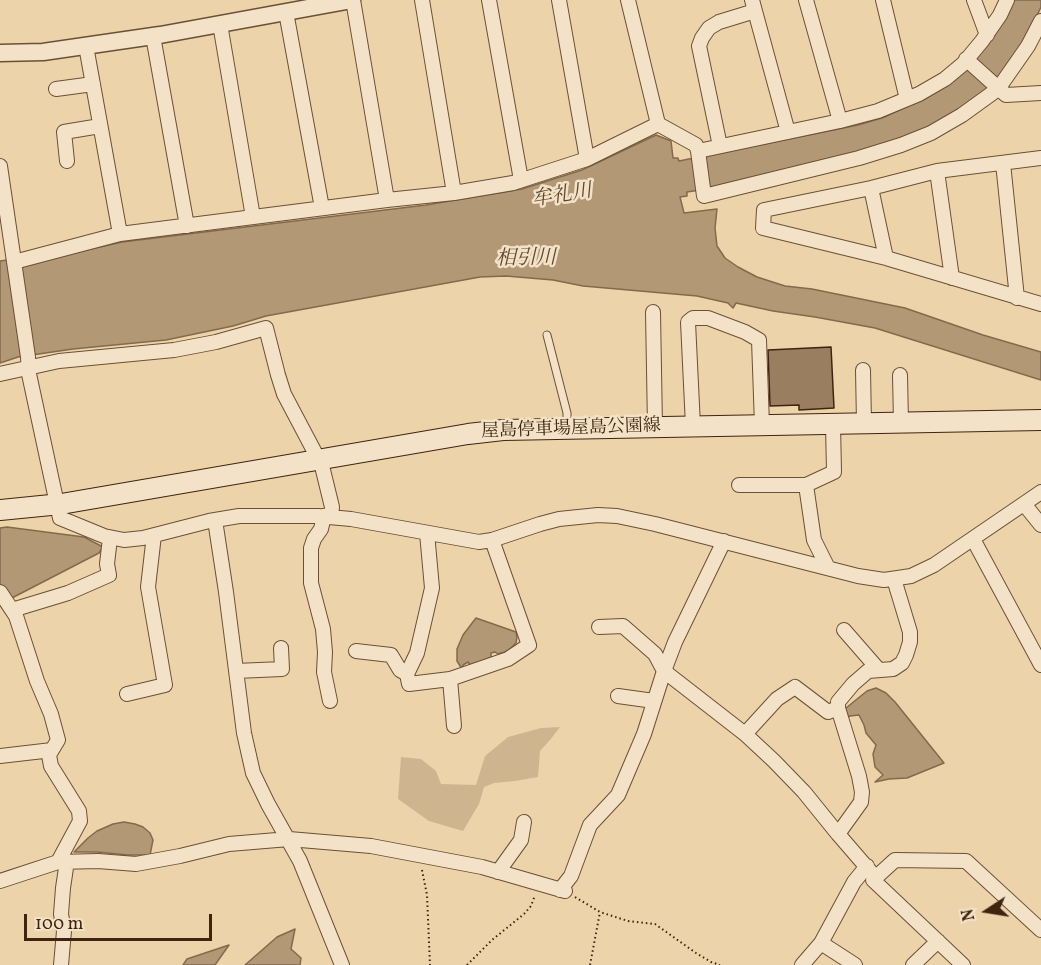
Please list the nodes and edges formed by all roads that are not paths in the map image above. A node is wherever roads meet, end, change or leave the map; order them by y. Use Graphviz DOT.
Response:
graph roads {
  1 [pos="352,0"];
  2 [pos="422,0"];
  3 [pos="489,0"];
  4 [pos="559,0"];
  5 [pos="628,0"];
  6 [pos="806,0"];
  7 [pos="882,0"];
  8 [pos="974,0"];
  9 [pos="1006,0"];
  10 [pos="753,6"];
  11 [pos="286,12"];
  12 [pos="1041,21"];
  13 [pos="220,24"];
  14 [pos="987,35"];
  15 [pos="153,36"];
  16 [pos="86,46"];
  17 [pos="0,53"];
  18 [pos="966,59"];
  19 [pos="93,84"];
  20 [pos="56,89"];
  21 [pos="998,89"];
  22 [pos="1041,93"];
  23 [pos="907,99"];
  24 [pos="840,121"];
  25 [pos="658,124"];
  26 [pos="100,126"];
  27 [pos="788,132"];
  28 [pos="720,146"];
  29 [pos="698,151"];
  30 [pos="1041,158"];
  31 [pos="586,159"];
  32 [pos="67,161"];
  33 [pos="1003,163"];
  34 [pos="0,166"];
  35 [pos="937,171"];
  36 [pos="521,180"];
  37 [pos="872,188"];
  38 [pos="454,193"];
  39 [pos="387,200"];
  40 [pos="322,208"];
  41 [pos="254,217"];
  42 [pos="187,226"];
  43 [pos="120,234"];
  44 [pos="886,258"];
  45 [pos="14,265"];
  46 [pos="952,278"];
  47 [pos="1017,298"];
  48 [pos="1041,304"];
  49 [pos="653,312"];
  50 [pos="547,335"];
  51 [pos="28,362"];
  52 [pos="863,370"];
  53 [pos="0,374"];
  54 [pos="900,375"];
  55 [pos="1041,420"];
  56 [pos="901,422"];
  57 [pos="864,423"];
  58 [pos="833,424"];
  59 [pos="762,425"];
  60 [pos="693,426"];
  61 [pos="656,427"];
  62 [pos="567,428"];
  63 [pos="318,460"];
  64 [pos="739,485"];
  65 [pos="806,485"];
  66 [pos="1041,492"];
  67 [pos="57,504"];
  68 [pos="1024,504"];
  69 [pos="0,510"];
  70 [pos="327,516"];
  71 [pos="215,520"];
  72 [pos="1041,525"];
  73 [pos="427,533"];
  74 [pos="154,535"];
  75 [pos="110,537"];
  76 [pos="973,539"];
  77 [pos="492,540"];
  78 [pos="723,541"];
  79 [pos="828,568"];
  80 [pos="894,579"];
  81 [pos="0,592"];
  82 [pos="12,610"];
  83 [pos="599,627"];
  84 [pos="844,630"];
  85 [pos="281,648"];
  86 [pos="356,651"];
  87 [pos="1041,665"];
  88 [pos="878,669"];
  89 [pos="236,671"];
  90 [pos="664,671"];
  91 [pos="407,674"];
  92 [pos="450,679"];
  93 [pos="127,694"];
  94 [pos="618,696"];
  95 [pos="330,701"];
  96 [pos="654,701"];
  97 [pos="838,708"];
  98 [pos="454,726"];
  99 [pos="745,734"];
  100 [pos="52,750"];
  101 [pos="0,756"];
  102 [pos="524,822"];
  103 [pos="838,834"];
  104 [pos="289,839"];
  105 [pos="63,861"];
  106 [pos="498,872"];
  107 [pos="872,872"];
  108 [pos="0,881"];
  109 [pos="1041,930"];
  110 [pos="938,941"];
  111 [pos="821,943"];
  112 [pos="61,965"];
  113 [pos="342,965"];
  114 [pos="802,965"];
  115 [pos="855,965"];
  116 [pos="913,965"];
  117 [pos="963,965"];
  1 -- 11 [label="street"];
  1 -- 39 [label="street"];
  2 -- 38 [label="street"];
  3 -- 36 [label="street"];
  4 -- 31 [label="street"];
  5 -- 25 [label="street"];
  6 -- 24 [label="street"];
  7 -- 23 [label="street"];
  8 -- 14 [label="street"];
  9 -- 14 [label="street"];
  10 -- 27 [label="street"];
  10 -- 28 [label="street"];
  11 -- 13 [label="street"];
  11 -- 40 [label="street"];
  12 -- 21 [label="street"];
  13 -- 15 [label="street"];
  13 -- 41 [label="street"];
  14 -- 18 [label="street"];
  15 -- 16 [label="street"];
  15 -- 42 [label="street"];
  16 -- 17 [label="street"];
  16 -- 19 [label="street"];
  18 -- 21 [label="street"];
  18 -- 23 [label="street"];
  19 -- 20 [label="street"];
  19 -- 26 [label="street"];
  21 -- 22 [label="street"];
  21 -- 29 [label="street"];
  23 -- 24 [label="street"];
  24 -- 27 [label="street"];
  25 -- 29 [label="street"];
  25 -- 31 [label="street"];
  26 -- 32 [label="street"];
  26 -- 43 [label="street"];
  27 -- 28 [label="street"];
  28 -- 29 [label="street"];
  30 -- 33 [label="street"];
  31 -- 36 [label="street"];
  33 -- 35 [label="street"];
  33 -- 47 [label="street"];
  34 -- 45 [label="street"];
  35 -- 37 [label="street"];
  35 -- 46 [label="street"];
  36 -- 38 [label="street"];
  37 -- 44 [label="street"];
  37 -- 44 [label="street"];
  38 -- 39 [label="street"];
  39 -- 40 [label="street"];
  40 -- 41 [label="street"];
  41 -- 42 [label="street"];
  42 -- 43 [label="street"];
  43 -- 45 [label="street"];
  44 -- 46 [label="street"];
  45 -- 51 [label="street"];
  46 -- 47 [label="street"];
  47 -- 48 [label="street"];
  49 -- 61 [label="street"];
  50 -- 62 [label="lane"];
  51 -- 53 [label="street"];
  51 -- 63 [label="street"];
  51 -- 67 [label="street"];
  52 -- 57 [label="street"];
  54 -- 56 [label="street"];
  55 -- 56 [label="main road, 屋島停車場屋島公園線"];
  56 -- 57 [label="main road, 屋島停車場屋島公園線"];
  57 -- 58 [label="main road, 屋島停車場屋島公園線"];
  58 -- 59 [label="main road, 屋島停車場屋島公園線"];
  58 -- 65 [label="street"];
  59 -- 60 [label="main road, 屋島停車場屋島公園線"];
  59 -- 60 [label="street"];
  60 -- 61 [label="main road, 屋島停車場屋島公園線"];
  61 -- 62 [label="main road, 屋島停車場屋島公園線"];
  62 -- 63 [label="main road, 屋島停車場屋島公園線"];
  63 -- 67 [label="main road, 屋島停車場屋島公園線"];
  63 -- 70 [label="street"];
  64 -- 65 [label="street"];
  65 -- 79 [label="street"];
  66 -- 68 [label="street"];
  67 -- 69 [label="main road, 屋島停車場屋島公園線"];
  67 -- 75 [label="street"];
  68 -- 72 [label="street"];
  68 -- 76 [label="street"];
  70 -- 71 [label="street"];
  70 -- 73 [label="street"];
  70 -- 95 [label="street"];
  71 -- 74 [label="street"];
  71 -- 89 [label="street"];
  73 -- 77 [label="street"];
  73 -- 91 [label="street"];
  74 -- 75 [label="street"];
  74 -- 93 [label="street"];
  75 -- 82 [label="street"];
  76 -- 80 [label="street"];
  76 -- 87 [label="street"];
  77 -- 78 [label="street"];
  77 -- 92 [label="street"];
  78 -- 79 [label="street"];
  78 -- 90 [label="street"];
  79 -- 80 [label="street"];
  80 -- 88 [label="street"];
  81 -- 82 [label="street"];
  82 -- 100 [label="street"];
  83 -- 90 [label="street"];
  84 -- 88 [label="street"];
  85 -- 89 [label="street"];
  86 -- 91 [label="street"];
  88 -- 97 [label="street"];
  89 -- 104 [label="street"];
  90 -- 96 [label="street"];
  90 -- 99 [label="street"];
  91 -- 92 [label="street"];
  92 -- 98 [label="street"];
  94 -- 96 [label="street"];
  96 -- 106 [label="street"];
  97 -- 99 [label="street"];
  97 -- 103 [label="street"];
  99 -- 103 [label="street"];
  100 -- 101 [label="street"];
  100 -- 105 [label="street"];
  102 -- 106 [label="street"];
  103 -- 107 [label="street"];
  104 -- 105 [label="street"];
  104 -- 106 [label="street"];
  104 -- 113 [label="street"];
  105 -- 108 [label="street"];
  105 -- 112 [label="street"];
  107 -- 109 [label="street"];
  107 -- 110 [label="street"];
  107 -- 111 [label="street"];
  110 -- 116 [label="street"];
  110 -- 117 [label="street"];
  111 -- 114 [label="street"];
  111 -- 115 [label="street"];
}
